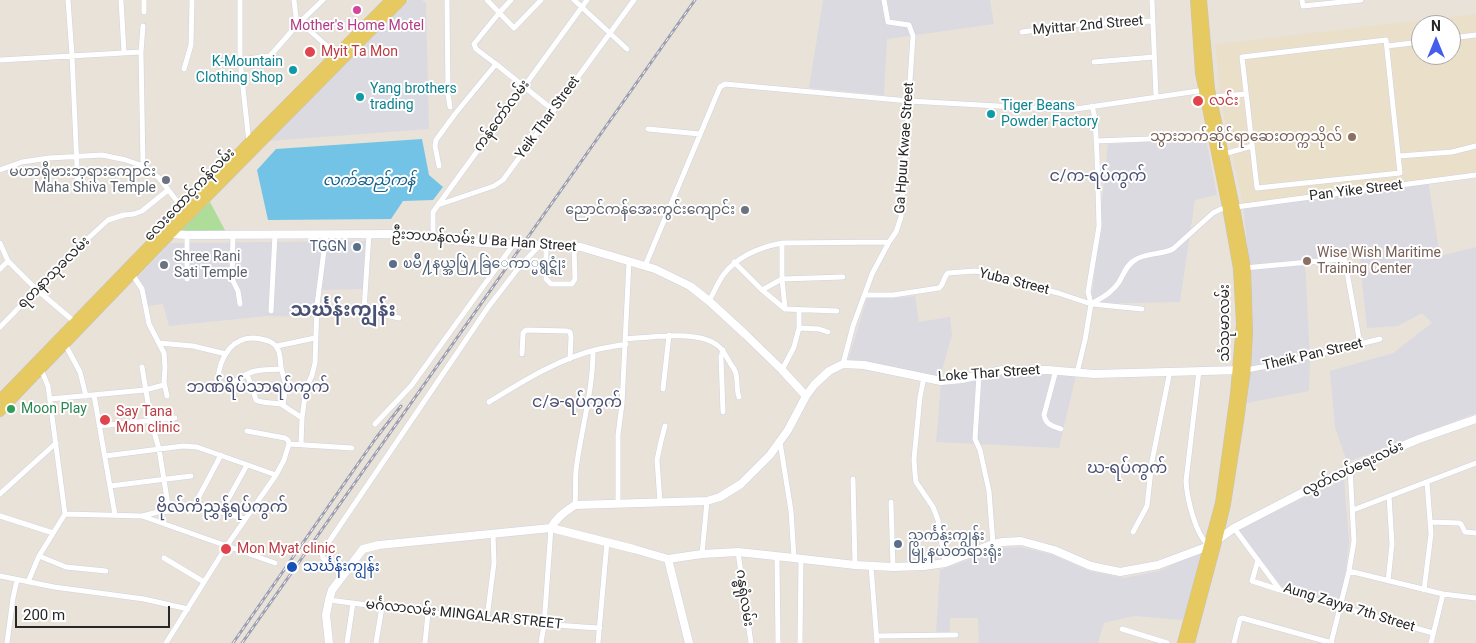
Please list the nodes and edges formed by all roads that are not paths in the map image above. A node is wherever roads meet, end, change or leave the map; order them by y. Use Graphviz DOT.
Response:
graph roads {
  1 [pos="68,0"];
  2 [pos="121,0"];
  3 [pos="144,0"];
  4 [pos="192,0"];
  5 [pos="240,0"];
  6 [pos="294,0"];
  7 [pos="322,0"];
  8 [pos="390,0"];
  9 [pos="447,0"];
  10 [pos="487,0"];
  11 [pos="511,0"];
  12 [pos="541,0"];
  13 [pos="574,0"];
  14 [pos="587,0"];
  15 [pos="634,0"];
  16 [pos="884,0"];
  17 [pos="1152,0"];
  18 [pos="1196,0"];
  19 [pos="1202,0"];
  20 [pos="1302,0"];
  21 [pos="1361,0"];
  22 [pos="399,1"];
  23 [pos="582,7"];
  24 [pos="144,12"];
  25 [pos="498,12"];
  26 [pos="1153,21"];
  27 [pos="299,24"];
  28 [pos="143,26"];
  29 [pos="1022,32"];
  30 [pos="610,33"];
  31 [pos="1476,36"];
  32 [pos="1461,37"];
  33 [pos="1411,43"];
  34 [pos="327,46"];
  35 [pos="1387,46"];
  36 [pos="628,49"];
  37 [pos="124,52"];
  38 [pos="141,52"];
  39 [pos="72,55"];
  40 [pos="1154,57"];
  41 [pos="0,60"];
  42 [pos="240,60"];
  43 [pos="1094,62"];
  44 [pos="496,64"];
  45 [pos="184,69"];
  46 [pos="523,86"];
  47 [pos="1208,92"];
  48 [pos="1246,94"];
  49 [pos="1156,96"];
  50 [pos="909,101"];
  51 [pos="1092,106"];
  52 [pos="450,107"];
  53 [pos="553,110"];
  54 [pos="648,129"];
  55 [pos="1216,133"];
  56 [pos="700,134"];
  57 [pos="1096,142"];
  58 [pos="251,146"];
  59 [pos="1252,146"];
  60 [pos="1476,146"];
  61 [pos="1224,154"];
  62 [pos="76,156"];
  63 [pos="1399,156"];
  64 [pos="143,166"];
  65 [pos="439,166"];
  66 [pos="0,170"];
  67 [pos="1476,175"];
  68 [pos="78,190"];
  69 [pos="168,190"];
  70 [pos="438,205"];
  71 [pos="1231,207"];
  72 [pos="187,212"];
  73 [pos="167,232"];
  74 [pos="232,234"];
  75 [pos="369,234"];
  76 [pos="187,235"];
  77 [pos="275,235"];
  78 [pos="326,235"];
  79 [pos="433,239"];
  80 [pos="889,242"];
  81 [pos="0,243"];
  82 [pos="782,243"];
  83 [pos="514,245"];
  84 [pos="543,245"];
  85 [pos="574,246"];
  86 [pos="8,261"];
  87 [pos="629,261"];
  88 [pos="646,262"];
  89 [pos="734,262"];
  90 [pos="1242,268"];
  91 [pos="0,269"];
  92 [pos="129,272"];
  93 [pos="843,277"];
  94 [pos="782,278"];
  95 [pos="187,279"];
  96 [pos="37,290"];
  97 [pos="762,290"];
  98 [pos="865,295"];
  99 [pos="709,301"];
  100 [pos="240,304"];
  101 [pos="1090,304"];
  102 [pos="1142,308"];
  103 [pos="785,309"];
  104 [pos="799,310"];
  105 [pos="271,311"];
  106 [pos="837,311"];
  107 [pos="399,318"];
  108 [pos="77,325"];
  109 [pos="0,327"];
  110 [pos="799,328"];
  111 [pos="828,332"];
  112 [pos="669,336"];
  113 [pos="315,338"];
  114 [pos="1380,339"];
  115 [pos="626,342"];
  116 [pos="65,344"];
  117 [pos="159,344"];
  118 [pos="1360,344"];
  119 [pos="277,346"];
  120 [pos="723,350"];
  121 [pos="593,351"];
  122 [pos="226,354"];
  123 [pos="522,354"];
  124 [pos="570,359"];
  125 [pos="843,364"];
  126 [pos="38,366"];
  127 [pos="142,367"];
  128 [pos="281,369"];
  129 [pos="782,370"];
  130 [pos="1056,370"];
  131 [pos="1242,370"];
  132 [pos="1199,371"];
  133 [pos="1077,372"];
  134 [pos="1170,372"];
  135 [pos="246,375"];
  136 [pos="979,375"];
  137 [pos="924,377"];
  138 [pos="164,385"];
  139 [pos="663,389"];
  140 [pos="145,390"];
  141 [pos="94,395"];
  142 [pos="86,396"];
  143 [pos="167,396"];
  144 [pos="806,396"];
  145 [pos="739,397"];
  146 [pos="3,398"];
  147 [pos="50,399"];
  148 [pos="489,402"];
  149 [pos="283,405"];
  150 [pos="0,412"];
  151 [pos="723,412"];
  152 [pos="176,418"];
  153 [pos="302,418"];
  154 [pos="1476,419"];
  155 [pos="151,421"];
  156 [pos="375,424"];
  157 [pos="99,426"];
  158 [pos="665,426"];
  159 [pos="1060,429"];
  160 [pos="247,431"];
  161 [pos="780,441"];
  162 [pos="56,443"];
  163 [pos="289,444"];
  164 [pos="301,444"];
  165 [pos="352,448"];
  166 [pos="158,449"];
  167 [pos="105,456"];
  168 [pos="221,456"];
  169 [pos="1476,463"];
  170 [pos="247,465"];
  171 [pos="1350,468"];
  172 [pos="276,475"];
  173 [pos="191,476"];
  174 [pos="853,479"];
  175 [pos="164,480"];
  176 [pos="1427,482"];
  177 [pos="110,486"];
  178 [pos="0,494"];
  179 [pos="1389,496"];
  180 [pos="707,501"];
  181 [pos="660,502"];
  182 [pos="891,502"];
  183 [pos="618,503"];
  184 [pos="195,504"];
  185 [pos="575,506"];
  186 [pos="1353,510"];
  187 [pos="169,511"];
  188 [pos="221,512"];
  189 [pos="64,514"];
  190 [pos="115,515"];
  191 [pos="0,516"];
  192 [pos="142,516"];
  193 [pos="245,519"];
  194 [pos="1431,522"];
  195 [pos="551,528"];
  196 [pos="1234,528"];
  197 [pos="1132,532"];
  198 [pos="53,533"];
  199 [pos="1476,533"];
  200 [pos="493,534"];
  201 [pos="1218,538"];
  202 [pos="607,542"];
  203 [pos="993,544"];
  204 [pos="1209,546"];
  205 [pos="226,547"];
  206 [pos="738,552"];
  207 [pos="702,554"];
  208 [pos="40,556"];
  209 [pos="777,556"];
  210 [pos="164,558"];
  211 [pos="797,558"];
  212 [pos="668,559"];
  213 [pos="1258,560"];
  214 [pos="275,563"];
  215 [pos="945,563"];
  216 [pos="855,565"];
  217 [pos="871,566"];
  218 [pos="893,567"];
  219 [pos="106,571"];
  220 [pos="1349,571"];
  221 [pos="344,574"];
  222 [pos="0,576"];
  223 [pos="17,580"];
  224 [pos="1388,581"];
  225 [pos="28,582"];
  226 [pos="204,582"];
  227 [pos="1280,590"];
  228 [pos="1424,590"];
  229 [pos="1443,594"];
  230 [pos="1476,598"];
  231 [pos="328,600"];
  232 [pos="353,603"];
  233 [pos="382,607"];
  234 [pos="1341,608"];
  235 [pos="188,609"];
  236 [pos="428,613"];
  237 [pos="487,618"];
  238 [pos="544,625"];
  239 [pos="600,628"];
  240 [pos="1122,629"];
  241 [pos="1434,633"];
  242 [pos="956,635"];
  243 [pos="876,636"];
  244 [pos="7,643"];
  245 [pos="166,643"];
  246 [pos="329,643"];
  247 [pos="347,643"];
  248 [pos="376,643"];
  249 [pos="424,643"];
  250 [pos="541,643"];
  251 [pos="598,643"];
  252 [pos="689,643"];
  253 [pos="751,643"];
  254 [pos="778,643"];
  255 [pos="800,643"];
  256 [pos="877,643"];
  257 [pos="1167,643"];
  258 [pos="1182,643"];
  259 [pos="1190,643"];
  260 [pos="1234,643"];
  261 [pos="1331,643"];
  262 [pos="1431,643"];
  1 -- 39 [label="street"];
  2 -- 37 [label="street"];
  3 -- 24 [label="street"];
  4 -- 45 [label="street"];
  5 -- 42 [label="street"];
  6 -- 27 [label="street"];
  7 -- 27 [label="street"];
  8 -- 58 [label="main road, လေးထောင့်ကန်လမ်း"];
  9 -- 52 [label="street"];
  10 -- 25 [label="street"];
  11 -- 25 [label="street"];
  12 -- 25 [label="street"];
  13 -- 23 [label="street"];
  14 -- 23 [label="street, ကန်တော်လမ်း"];
  15 -- 30 [label="street, Yeik Thar Street"];
  16 -- 50 [label="street, Ga Hpuu Kwae Street"];
  17 -- 26 [label="street"];
  18 -- 47 [label="main road, သံသုမာလမ်း"];
  19 -- 47 [label="main road, သံသုမာလမ်း"];
  20 -- 21 [label="street"];
  22 -- 58 [label="main road, လေးထောင့်ကန်လမ်း"];
  23 -- 30 [label="street"];
  23 -- 46 [label="street, ကန်တော်လမ်း"];
  25 -- 44 [label="street"];
  26 -- 29 [label="street, Myittar 2nd Street"];
  26 -- 40 [label="street"];
  27 -- 34 [label="street"];
  27 -- 42 [label="street"];
  28 -- 38 [label="street"];
  30 -- 36 [label="street"];
  30 -- 53 [label="street, Yeik Thar Street"];
  31 -- 32 [label="street"];
  33 -- 35 [label="street"];
  35 -- 48 [label="street"];
  35 -- 63 [label="street"];
  37 -- 38 [label="street"];
  37 -- 39 [label="street"];
  38 -- 64 [label="street"];
  39 -- 41 [label="street"];
  39 -- 62 [label="street"];
  40 -- 43 [label="street"];
  40 -- 49 [label="street"];
  42 -- 58 [label="street"];
  44 -- 46 [label="street"];
  44 -- 65 [label="street"];
  46 -- 53 [label="street"];
  46 -- 70 [label="street, ကန်တော်လမ်း"];
  47 -- 48 [label="street"];
  47 -- 49 [label="street"];
  47 -- 55 [label="main road, သံသုမာလမ်း"];
  48 -- 59 [label="street"];
  49 -- 51 [label="street"];
  50 -- 51 [label="street"];
  50 -- 56 [label="street"];
  50 -- 80 [label="street, Ga Hpuu Kwae Street"];
  51 -- 57 [label="street"];
  53 -- 70 [label="street, Yeik Thar Street"];
  54 -- 56 [label="street"];
  55 -- 57 [label="street"];
  55 -- 61 [label="main road, သံသုမာလမ်း"];
  55 -- 71 [label="main road, သံသုမာလမ်း"];
  56 -- 88 [label="street"];
  57 -- 101 [label="street"];
  58 -- 72 [label="main road, လေးထောင့်ကန်လမ်း"];
  59 -- 61 [label="street"];
  59 -- 63 [label="street"];
  60 -- 63 [label="street"];
  61 -- 71 [label="main road, သံသုမာလမ်း"];
  62 -- 64 [label="street"];
  62 -- 66 [label="street"];
  62 -- 68 [label="street"];
  64 -- 69 [label="street"];
  67 -- 71 [label="street, Pan Yike Street"];
  69 -- 72 [label="street"];
  69 -- 96 [label="street, ရတနာသုခလမ်း"];
  70 -- 79 [label="street, ကန်တော်လမ်း"];
  71 -- 90 [label="main road, သံသုမာလမ်း"];
  71 -- 101 [label="street"];
  72 -- 73 [label="main road, လေးထောင့်ကန်လမ်း"];
  73 -- 76 [label="street, ဦးဘဟန်လမ်း U Ba Han Street"];
  73 -- 92 [label="main road, လေးထောင့်ကန်လမ်း"];
  74 -- 76 [label="street, ဦးဘဟန်လမ်း U Ba Han Street"];
  74 -- 77 [label="street, ဦးဘဟန်လမ်း U Ba Han Street"];
  74 -- 100 [label="street"];
  75 -- 78 [label="street, ဦးဘဟန်လမ်း U Ba Han Street"];
  75 -- 79 [label="street, ဦးဘဟန်လမ်း U Ba Han Street"];
  75 -- 107 [label="street"];
  76 -- 95 [label="street"];
  77 -- 78 [label="street, ဦးဘဟန်လမ်း U Ba Han Street"];
  77 -- 105 [label="street"];
  78 -- 113 [label="street"];
  79 -- 83 [label="street, ဦးဘဟန်လမ်း U Ba Han Street"];
  80 -- 82 [label="street"];
  80 -- 98 [label="street, Ga Hpuu Kwae Street"];
  81 -- 86 [label="street"];
  82 -- 89 [label="street"];
  82 -- 94 [label="street"];
  83 -- 84 [label="street, ဦးဘဟန်လမ်း U Ba Han Street"];
  83 -- 156 [label="street"];
  84 -- 85 [label="street, ဦးဘဟန်လမ်း U Ba Han Street"];
  84 -- 85 [label="street"];
  84 -- 221 [label="street"];
  85 -- 87 [label="street, ဦးဘဟန်လမ်း U Ba Han Street"];
  86 -- 91 [label="street"];
  86 -- 96 [label="street"];
  87 -- 88 [label="street, ဦးဘဟန်လမ်း U Ba Han Street"];
  87 -- 115 [label="street"];
  88 -- 99 [label="street, ဦးဘဟန်လမ်း U Ba Han Street"];
  89 -- 97 [label="street"];
  89 -- 99 [label="street"];
  90 -- 118 [label="street"];
  90 -- 131 [label="main road, သံသုမာလမ်း"];
  92 -- 108 [label="main road, လေးထောင့်ကန်လမ်း"];
  92 -- 117 [label="street"];
  93 -- 94 [label="street"];
  94 -- 97 [label="street"];
  94 -- 103 [label="street"];
  96 -- 108 [label="street"];
  96 -- 109 [label="street, ရတနာသုခလမ်း"];
  97 -- 103 [label="street"];
  98 -- 101 [label="street, Yuba Street"];
  98 -- 125 [label="street, Ga Hpuu Kwae Street"];
  99 -- 129 [label="street, ဦးဘဟန်လမ်း U Ba Han Street"];
  101 -- 102 [label="street, Yuba Street"];
  101 -- 133 [label="street"];
  103 -- 104 [label="street"];
  104 -- 106 [label="street"];
  104 -- 110 [label="street"];
  108 -- 116 [label="main road, လေးထောင့်ကန်လမ်း"];
  108 -- 126 [label="main road, လေးထောင့်ကန်လမ်း"];
  110 -- 111 [label="street"];
  110 -- 129 [label="street"];
  112 -- 115 [label="street"];
  112 -- 120 [label="street"];
  112 -- 139 [label="street"];
  113 -- 119 [label="street"];
  113 -- 153 [label="street"];
  114 -- 118 [label="street, Theik Pan Street"];
  115 -- 121 [label="street"];
  115 -- 183 [label="street"];
  116 -- 126 [label="main road, လေးထောင့်ကန်လမ်း"];
  116 -- 142 [label="street"];
  117 -- 122 [label="street"];
  117 -- 138 [label="street"];
  118 -- 131 [label="street, Theik Pan Street"];
  119 -- 122 [label="street"];
  119 -- 128 [label="street"];
  120 -- 145 [label="street"];
  120 -- 151 [label="street"];
  121 -- 124 [label="street"];
  121 -- 185 [label="street"];
  122 -- 135 [label="street"];
  123 -- 124 [label="street"];
  124 -- 148 [label="street"];
  125 -- 137 [label="street, Loke Thar Street"];
  125 -- 144 [label="street"];
  126 -- 146 [label="main road, လေးထောင့်ကန်လမ်း"];
  126 -- 147 [label="street"];
  127 -- 140 [label="street"];
  128 -- 135 [label="street"];
  128 -- 149 [label="street"];
  129 -- 144 [label="street, ဦးဘဟန်လမ်း U Ba Han Street"];
  130 -- 133 [label="street, Loke Thar Street"];
  130 -- 136 [label="street, Loke Thar Street"];
  130 -- 159 [label="street"];
  131 -- 132 [label="street, Loke Thar Street"];
  131 -- 201 [label="main road, သံသုမာလမ်း"];
  131 -- 204 [label="main road, သံသုမာလမ်း"];
  132 -- 134 [label="street, Loke Thar Street"];
  132 -- 204 [label="street"];
  133 -- 134 [label="street, Loke Thar Street"];
  134 -- 197 [label="street"];
  135 -- 149 [label="street"];
  136 -- 137 [label="street, Loke Thar Street"];
  136 -- 203 [label="street"];
  137 -- 215 [label="street"];
  138 -- 140 [label="street"];
  138 -- 143 [label="street"];
  140 -- 141 [label="street"];
  140 -- 155 [label="street"];
  141 -- 142 [label="street"];
  141 -- 157 [label="street"];
  142 -- 147 [label="street"];
  144 -- 161 [label="street"];
  146 -- 150 [label="main road, လေးထောင့်ကန်လမ်း"];
  147 -- 162 [label="street"];
  149 -- 153 [label="street"];
  152 -- 155 [label="street"];
  153 -- 164 [label="street"];
  154 -- 171 [label="street, လွတ်လပ်ရေးလမ်း"];
  155 -- 157 [label="street"];
  155 -- 166 [label="street"];
  157 -- 167 [label="street"];
  158 -- 181 [label="street"];
  160 -- 163 [label="street"];
  161 -- 180 [label="street"];
  161 -- 211 [label="street"];
  162 -- 178 [label="street"];
  162 -- 189 [label="street"];
  163 -- 164 [label="street"];
  163 -- 172 [label="street"];
  164 -- 165 [label="street"];
  166 -- 167 [label="street"];
  166 -- 168 [label="street"];
  166 -- 175 [label="street"];
  167 -- 177 [label="street"];
  168 -- 170 [label="street"];
  168 -- 184 [label="street"];
  169 -- 176 [label="street"];
  170 -- 172 [label="street"];
  170 -- 188 [label="street"];
  171 -- 186 [label="street"];
  171 -- 196 [label="street, လွတ်လပ်ရေးလမ်း"];
  172 -- 193 [label="street"];
  173 -- 175 [label="street"];
  174 -- 216 [label="street"];
  175 -- 177 [label="street"];
  175 -- 187 [label="street"];
  176 -- 179 [label="street"];
  176 -- 194 [label="street"];
  177 -- 190 [label="street"];
  179 -- 186 [label="street"];
  179 -- 224 [label="street"];
  180 -- 181 [label="street"];
  180 -- 207 [label="street"];
  181 -- 183 [label="street"];
  182 -- 218 [label="street"];
  183 -- 185 [label="street"];
  184 -- 187 [label="street"];
  184 -- 188 [label="street"];
  185 -- 195 [label="street"];
  186 -- 220 [label="street"];
  187 -- 192 [label="street"];
  188 -- 193 [label="street"];
  189 -- 190 [label="street"];
  189 -- 198 [label="street"];
  190 -- 192 [label="street"];
  191 -- 198 [label="street"];
  192 -- 205 [label="street"];
  193 -- 205 [label="street"];
  194 -- 199 [label="street"];
  194 -- 228 [label="street"];
  195 -- 200 [label="street"];
  195 -- 202 [label="street"];
  195 -- 238 [label="street"];
  196 -- 201 [label="street, လွတ်လပ်ရေးလမ်း"];
  196 -- 213 [label="street, Aung Zayya 7th Street"];
  198 -- 208 [label="street"];
  200 -- 221 [label="street"];
  200 -- 237 [label="street"];
  201 -- 204 [label="street, လွတ်လပ်ရေးလမ်း"];
  201 -- 259 [label="main road, သံသုမာလမ်း"];
  202 -- 212 [label="street"];
  202 -- 239 [label="street"];
  203 -- 204 [label="street"];
  203 -- 215 [label="street"];
  204 -- 258 [label="main road, သံသုမာလမ်း"];
  205 -- 214 [label="street"];
  205 -- 226 [label="street"];
  206 -- 207 [label="street"];
  206 -- 209 [label="street"];
  206 -- 253 [label="street, ဂန္ဓရုံလမ်း"];
  207 -- 212 [label="street"];
  208 -- 219 [label="street"];
  208 -- 225 [label="street"];
  209 -- 211 [label="street"];
  209 -- 254 [label="street"];
  210 -- 226 [label="street"];
  211 -- 216 [label="street"];
  211 -- 255 [label="street"];
  212 -- 252 [label="street"];
  213 -- 227 [label="street, Aung Zayya 7th Street"];
  213 -- 227 [label="street"];
  215 -- 218 [label="street"];
  216 -- 217 [label="street"];
  217 -- 218 [label="street"];
  217 -- 243 [label="street"];
  220 -- 224 [label="street"];
  220 -- 234 [label="street"];
  221 -- 231 [label="street"];
  222 -- 223 [label="street"];
  223 -- 225 [label="street"];
  223 -- 244 [label="street"];
  224 -- 228 [label="street"];
  225 -- 235 [label="street"];
  226 -- 235 [label="street"];
  227 -- 234 [label="street, Aung Zayya 7th Street"];
  228 -- 229 [label="street"];
  229 -- 230 [label="street"];
  229 -- 241 [label="street"];
  231 -- 232 [label="street, မင်္ဂလာလမ်း MINGALAR STREET"];
  231 -- 246 [label="street"];
  232 -- 233 [label="street, မင်္ဂလာလမ်း MINGALAR STREET"];
  232 -- 247 [label="street"];
  233 -- 236 [label="street, မင်္ဂလာလမ်း MINGALAR STREET"];
  233 -- 248 [label="street"];
  234 -- 241 [label="street, Aung Zayya 7th Street"];
  234 -- 261 [label="street"];
  235 -- 245 [label="street"];
  236 -- 237 [label="street, မင်္ဂလာလမ်း MINGALAR STREET"];
  236 -- 249 [label="street"];
  237 -- 238 [label="street, မင်္ဂလာလမ်း MINGALAR STREET"];
  238 -- 239 [label="street, မင်္ဂလာလမ်း MINGALAR STREET"];
  238 -- 250 [label="street"];
  239 -- 251 [label="street"];
  240 -- 257 [label="street"];
  241 -- 262 [label="street"];
  242 -- 243 [label="street"];
  243 -- 256 [label="street"];
  260 -- 261 [label="street"];
}
